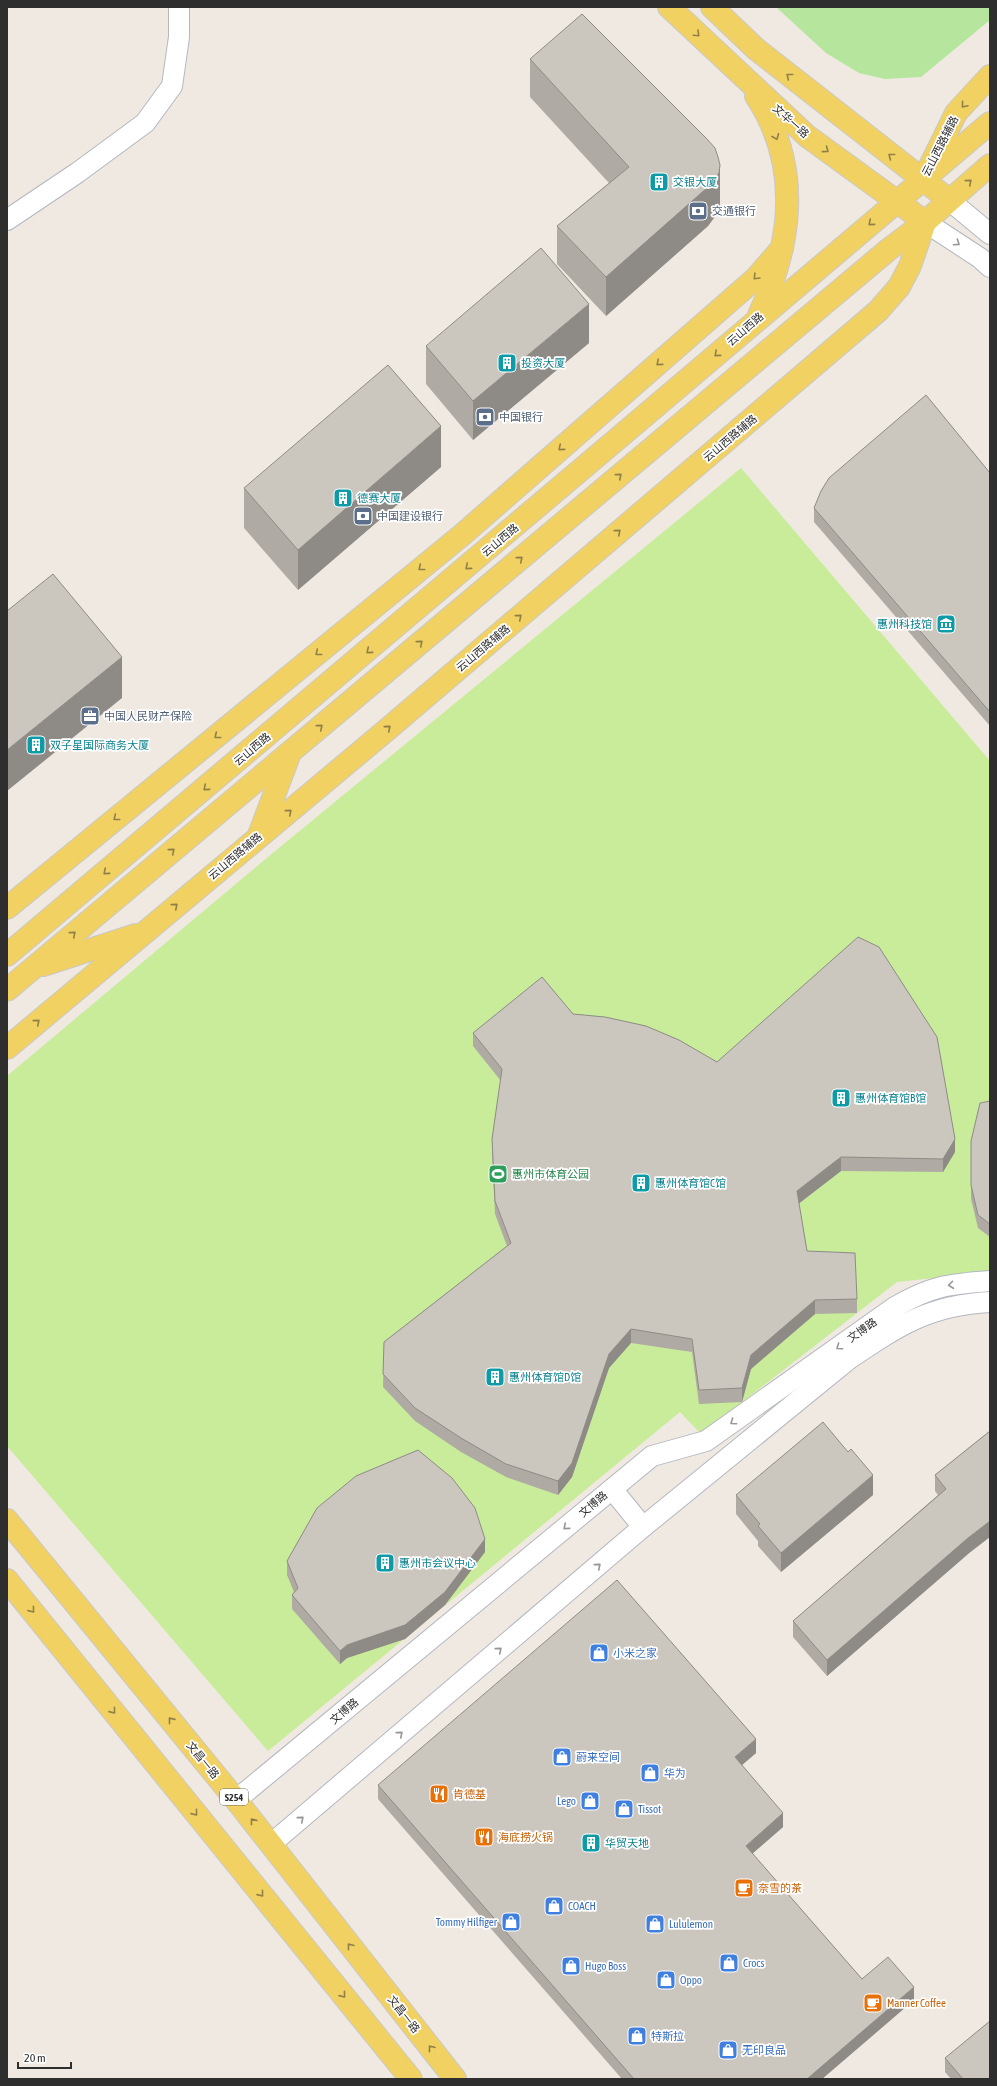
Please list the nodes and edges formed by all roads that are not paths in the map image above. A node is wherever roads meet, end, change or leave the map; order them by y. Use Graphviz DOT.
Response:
graph roads {
  1 [pos="179,7"];
  2 [pos="669,7"];
  3 [pos="712,7"];
  4 [pos="990,76"];
  5 [pos="745,78"];
  6 [pos="990,123"];
  7 [pos="990,165"];
  8 [pos="922,180"];
  9 [pos="948,200"];
  10 [pos="897,201"];
  11 [pos="7,220"];
  12 [pos="925,222"];
  13 [pos="990,234"];
  14 [pos="782,248"];
  15 [pos="990,267"];
  16 [pos="757,319"];
  17 [pos="541,506"];
  18 [pos="462,535"];
  19 [pos="358,620"];
  20 [pos="311,700"];
  21 [pos="291,752"];
  22 [pos="259,837"];
  23 [pos="7,908"];
  24 [pos="146,931"];
  25 [pos="7,955"];
  26 [pos="32,969"];
  27 [pos="7,990"];
  28 [pos="7,1048"];
  29 [pos="990,1281"];
  30 [pos="990,1302"];
  31 [pos="612,1489"];
  32 [pos="7,1520"];
  33 [pos="643,1527"];
  34 [pos="7,1580"];
  35 [pos="236,1800"];
  36 [pos="271,1844"];
  37 [pos="411,2079"];
  38 [pos="454,2079"];
  1 -- 11 [label="street"];
  2 -- 5 [label="main road, 文华一路, one-way"];
  8 -- 3 [label="main road, one-way"];
  4 -- 8 [label="main road, 云山西路辅路, one-way"];
  5 -- 10 [label="main road, 文华一路, one-way"];
  5 -- 14 [label="main road, one-way"];
  6 -- 8 [label="main road, 云山西路"];
  9 -- 7 [label="main road, one-way"];
  8 -- 9 [label="main road"];
  8 -- 10 [label="main road, 云山西路"];
  9 -- 12 [label="main road"];
  9 -- 13 [label="street"];
  10 -- 12 [label="main road, 文华一路"];
  10 -- 16 [label="main road, 云山西路, one-way"];
  12 -- 15 [label="street, one-way"];
  21 -- 12 [label="main road, one-way"];
  22 -- 12 [label="main road, 云山西路辅路, one-way"];
  14 -- 16 [label="main road"];
  14 -- 18 [label="main road, one-way"];
  16 -- 17 [label="main road, 云山西路, one-way"];
  17 -- 18 [label="main road"];
  17 -- 20 [label="main road, 云山西路, one-way"];
  18 -- 19 [label="main road, one-way"];
  19 -- 20 [label="main road"];
  19 -- 23 [label="main road, one-way"];
  20 -- 25 [label="main road, 云山西路, one-way"];
  21 -- 22 [label="main road"];
  26 -- 21 [label="main road, one-way"];
  24 -- 22 [label="main road, 云山西路辅路, one-way"];
  24 -- 26 [label="main road"];
  28 -- 24 [label="main road, 云山西路辅路, one-way"];
  26 -- 27 [label="main road"];
  29 -- 31 [label="street, 文博路, one-way"];
  30 -- 33 [label="street, 文博路"];
  31 -- 33 [label="street"];
  31 -- 35 [label="street, 文博路, one-way"];
  35 -- 32 [label="main road, 文昌一路 / S254, one-way"];
  36 -- 33 [label="street, 文博路, one-way"];
  34 -- 37 [label="main road, one-way"];
  36 -- 35 [label="main road, 文昌一路 / S254, one-way"];
  38 -- 36 [label="main road, 文昌一路 / S254, one-way"];
}
